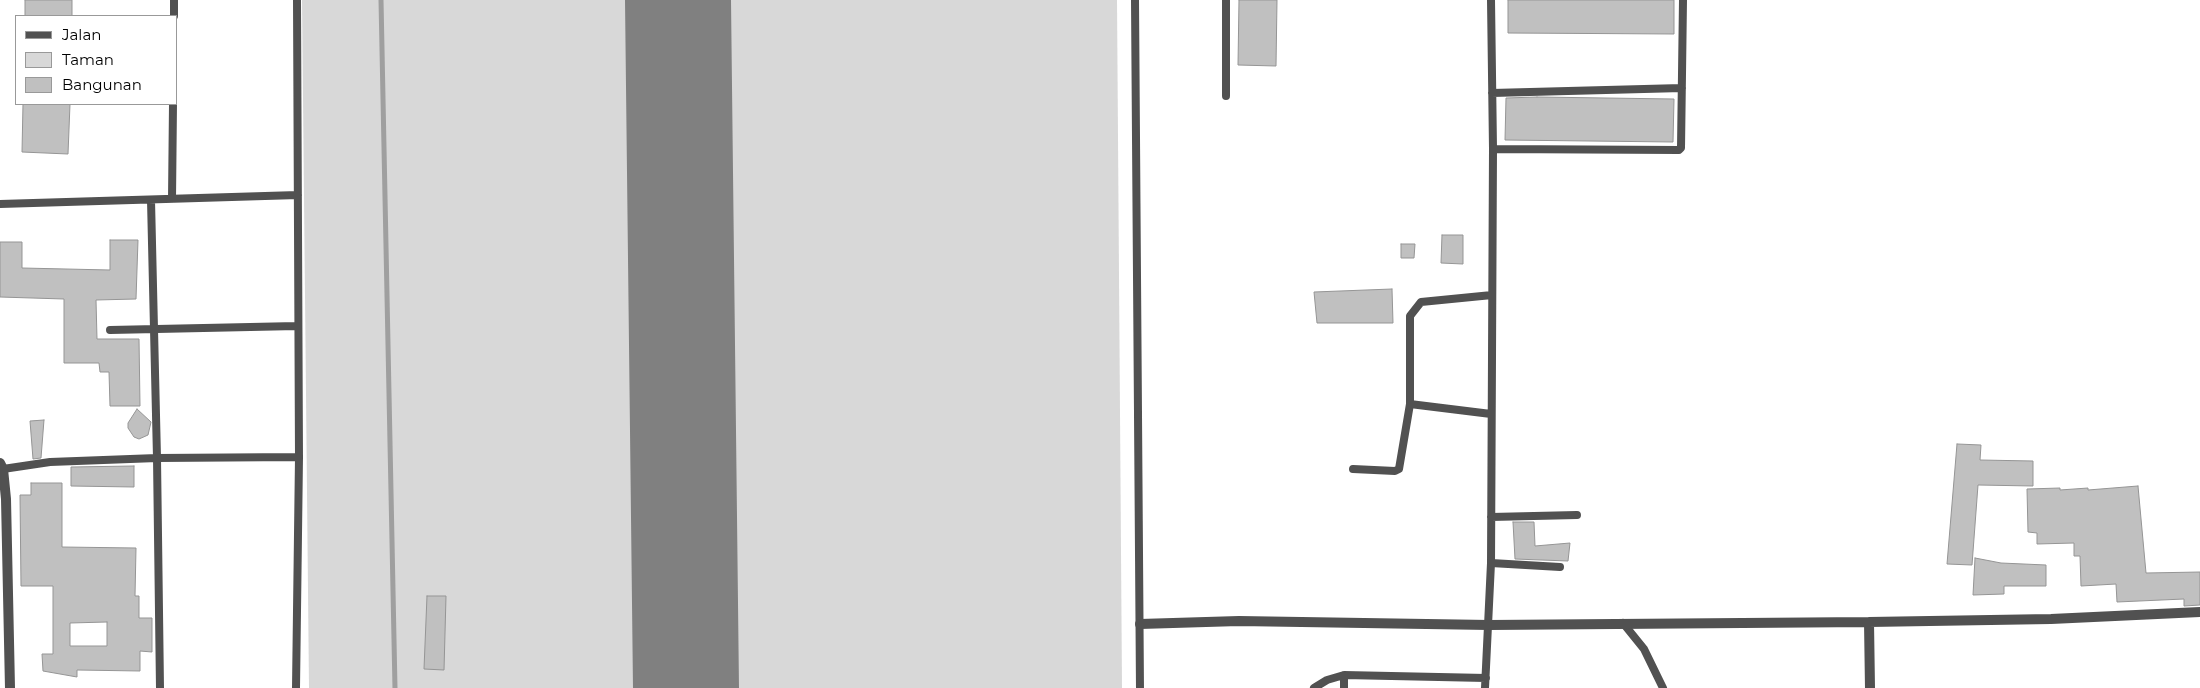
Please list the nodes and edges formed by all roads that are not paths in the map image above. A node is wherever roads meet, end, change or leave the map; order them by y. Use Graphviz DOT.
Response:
graph roads {
  1 [pos="174,0"];
  2 [pos="297,0"];
  3 [pos="1135,0"];
  4 [pos="1226,0"];
  5 [pos="1491,0"];
  6 [pos="1683,0"];
  7 [pos="174,15"];
  8 [pos="1682,88"];
  9 [pos="1492,93"];
  10 [pos="1226,96"];
  11 [pos="173,105"];
  12 [pos="1493,149"];
  13 [pos="298,195"];
  14 [pos="172,199"];
  15 [pos="151,200"];
  16 [pos="0,204"];
  17 [pos="1492,294"];
  18 [pos="296,326"];
  19 [pos="110,330"];
  20 [pos="154,330"];
  21 [pos="1410,404"];
  22 [pos="1491,414"];
  23 [pos="299,457"];
  24 [pos="157,458"];
  25 [pos="2,466"];
  26 [pos="1353,469"];
  27 [pos="3,500"];
  28 [pos="1577,515"];
  29 [pos="1491,517"];
  30 [pos="1491,563"];
  31 [pos="1560,567"];
  32 [pos="2200,612"];
  33 [pos="1869,622"];
  34 [pos="1623,623"];
  35 [pos="1140,624"];
  36 [pos="1489,625"];
  37 [pos="1344,675"];
  38 [pos="1486,678"];
  39 [pos="10,688"];
  40 [pos="160,688"];
  41 [pos="296,688"];
  42 [pos="1140,688"];
  43 [pos="1314,688"];
  44 [pos="1344,688"];
  45 [pos="1486,688"];
  46 [pos="1663,688"];
  47 [pos="1870,688"];
  1 -- 7 [label="lane"];
  2 -- 13 [label="lane"];
  3 -- 35 [label="lane"];
  4 -- 10 [label="lane"];
  5 -- 9 [label="lane"];
  6 -- 8 [label="lane"];
  8 -- 9 [label="lane"];
  8 -- 12 [label="lane"];
  9 -- 12 [label="lane"];
  11 -- 14 [label="lane"];
  12 -- 17 [label="lane"];
  13 -- 14 [label="lane"];
  13 -- 18 [label="lane"];
  14 -- 15 [label="lane"];
  15 -- 16 [label="lane"];
  15 -- 20 [label="lane"];
  17 -- 21 [label="lane"];
  17 -- 22 [label="lane"];
  18 -- 20 [label="lane"];
  18 -- 23 [label="lane"];
  19 -- 20 [label="lane"];
  20 -- 24 [label="lane"];
  21 -- 22 [label="lane"];
  21 -- 26 [label="lane"];
  22 -- 29 [label="lane"];
  23 -- 24 [label="lane"];
  23 -- 41 [label="lane"];
  24 -- 25 [label="lane"];
  24 -- 40 [label="lane"];
  25 -- 27 [label="street"];
  27 -- 39 [label="street"];
  28 -- 29 [label="lane"];
  29 -- 30 [label="lane"];
  30 -- 31 [label="lane"];
  30 -- 36 [label="lane"];
  32 -- 33 [label="street"];
  33 -- 34 [label="street"];
  33 -- 47 [label="street"];
  34 -- 36 [label="street"];
  34 -- 46 [label="lane"];
  35 -- 36 [label="street"];
  35 -- 42 [label="lane"];
  36 -- 38 [label="lane"];
  37 -- 38 [label="lane"];
  37 -- 43 [label="lane"];
  37 -- 44 [label="lane"];
  38 -- 45 [label="lane"];
}
